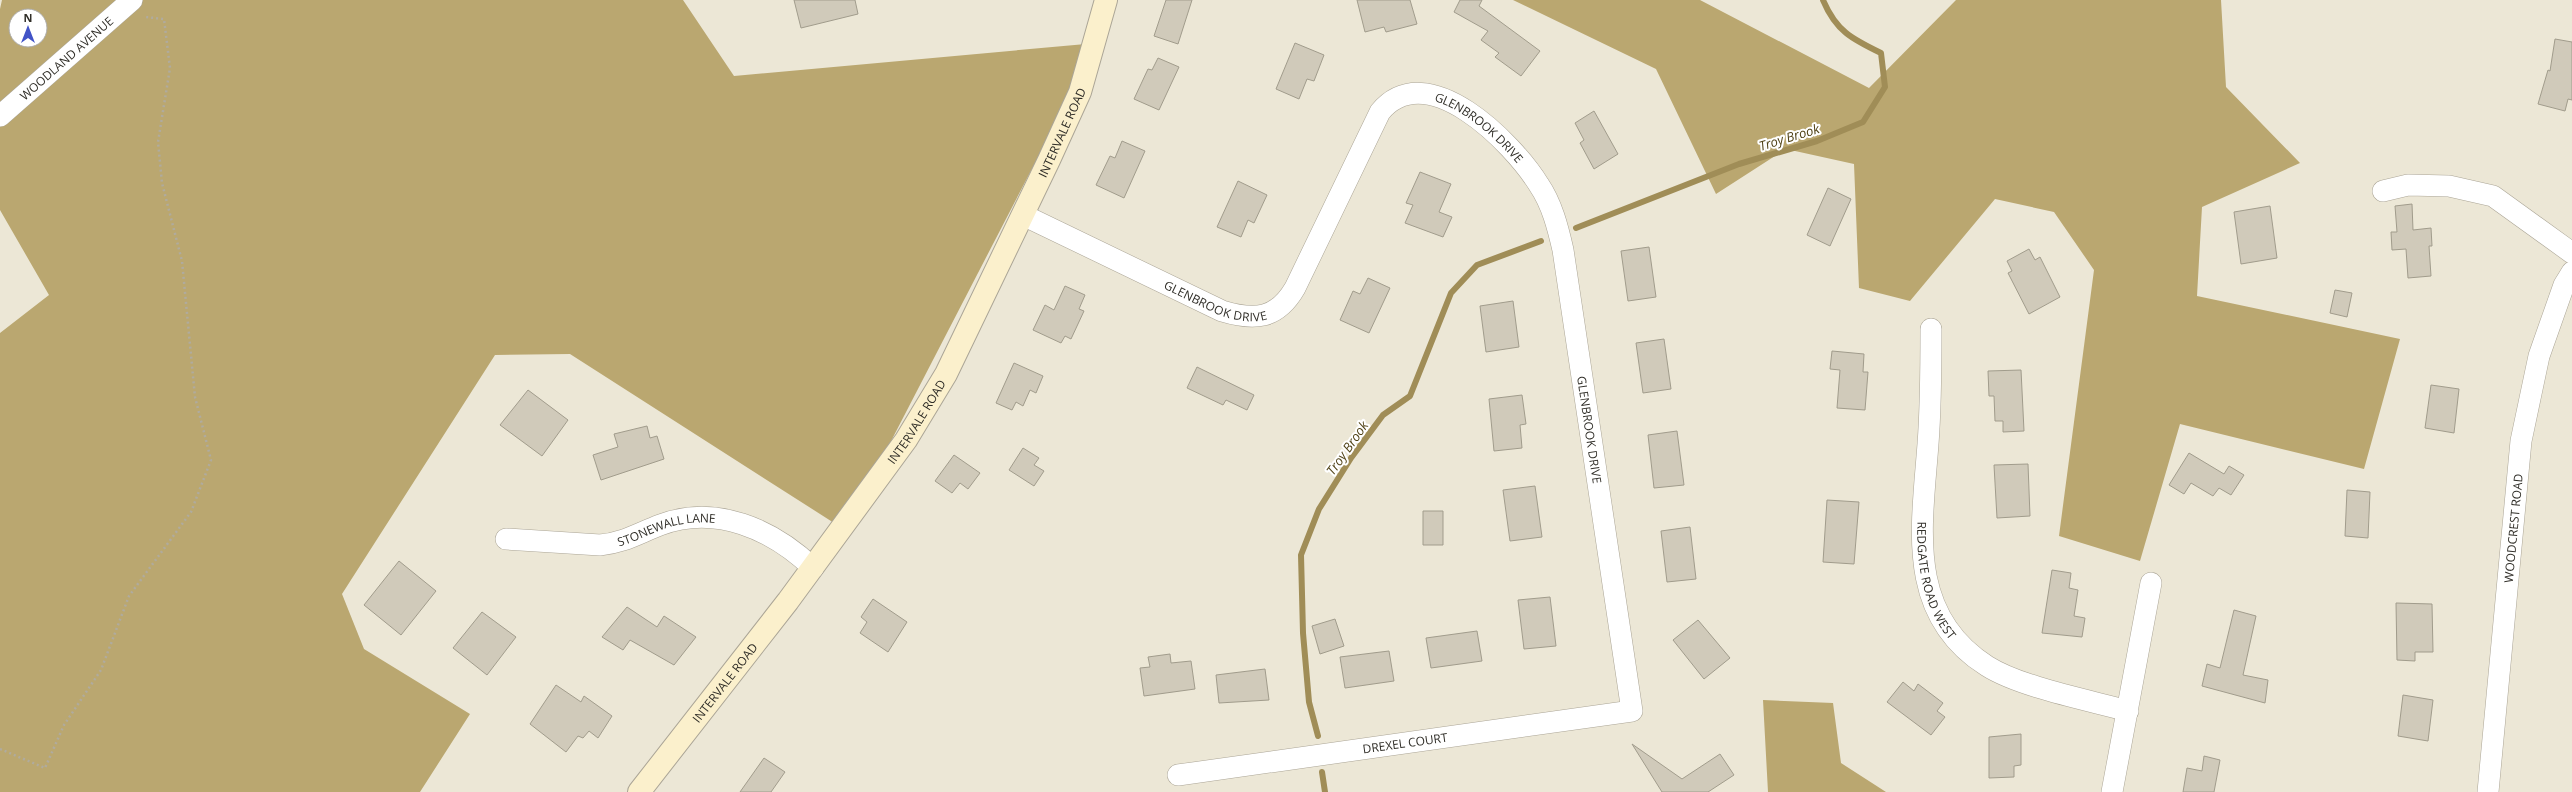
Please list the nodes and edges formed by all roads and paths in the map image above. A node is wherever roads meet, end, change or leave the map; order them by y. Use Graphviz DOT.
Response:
graph roads {
  1 [pos="1106,0"];
  2 [pos="125,7"];
  3 [pos="0,116"];
  4 [pos="2383,191"];
  5 [pos="1023,216"];
  6 [pos="2572,253"];
  7 [pos="2572,272"];
  8 [pos="1931,329"];
  9 [pos="506,539"];
  10 [pos="813,568"];
  11 [pos="2151,583"];
  12 [pos="1632,711"];
  13 [pos="2128,712"];
  14 [pos="0,750"];
  15 [pos="1178,775"];
  16 [pos="638,792"];
  17 [pos="2112,792"];
  18 [pos="2488,792"];
  1 -- 5 [label="street, INTERVALE ROAD"];
  2 -- 3 [label="street, WOODLAND AVENUE"];
  2 -- 14 [label="path"];
  4 -- 6 [label="street"];
  5 -- 10 [label="street, INTERVALE ROAD"];
  5 -- 12 [label="street, GLENBROOK DRIVE"];
  7 -- 18 [label="street, WOODCREST ROAD"];
  8 -- 13 [label="street, REDGATE ROAD WEST"];
  9 -- 10 [label="street, STONEWALL LANE"];
  10 -- 16 [label="street, INTERVALE ROAD"];
  11 -- 13 [label="street"];
  12 -- 15 [label="street, DREXEL COURT"];
  13 -- 17 [label="street"];
}
